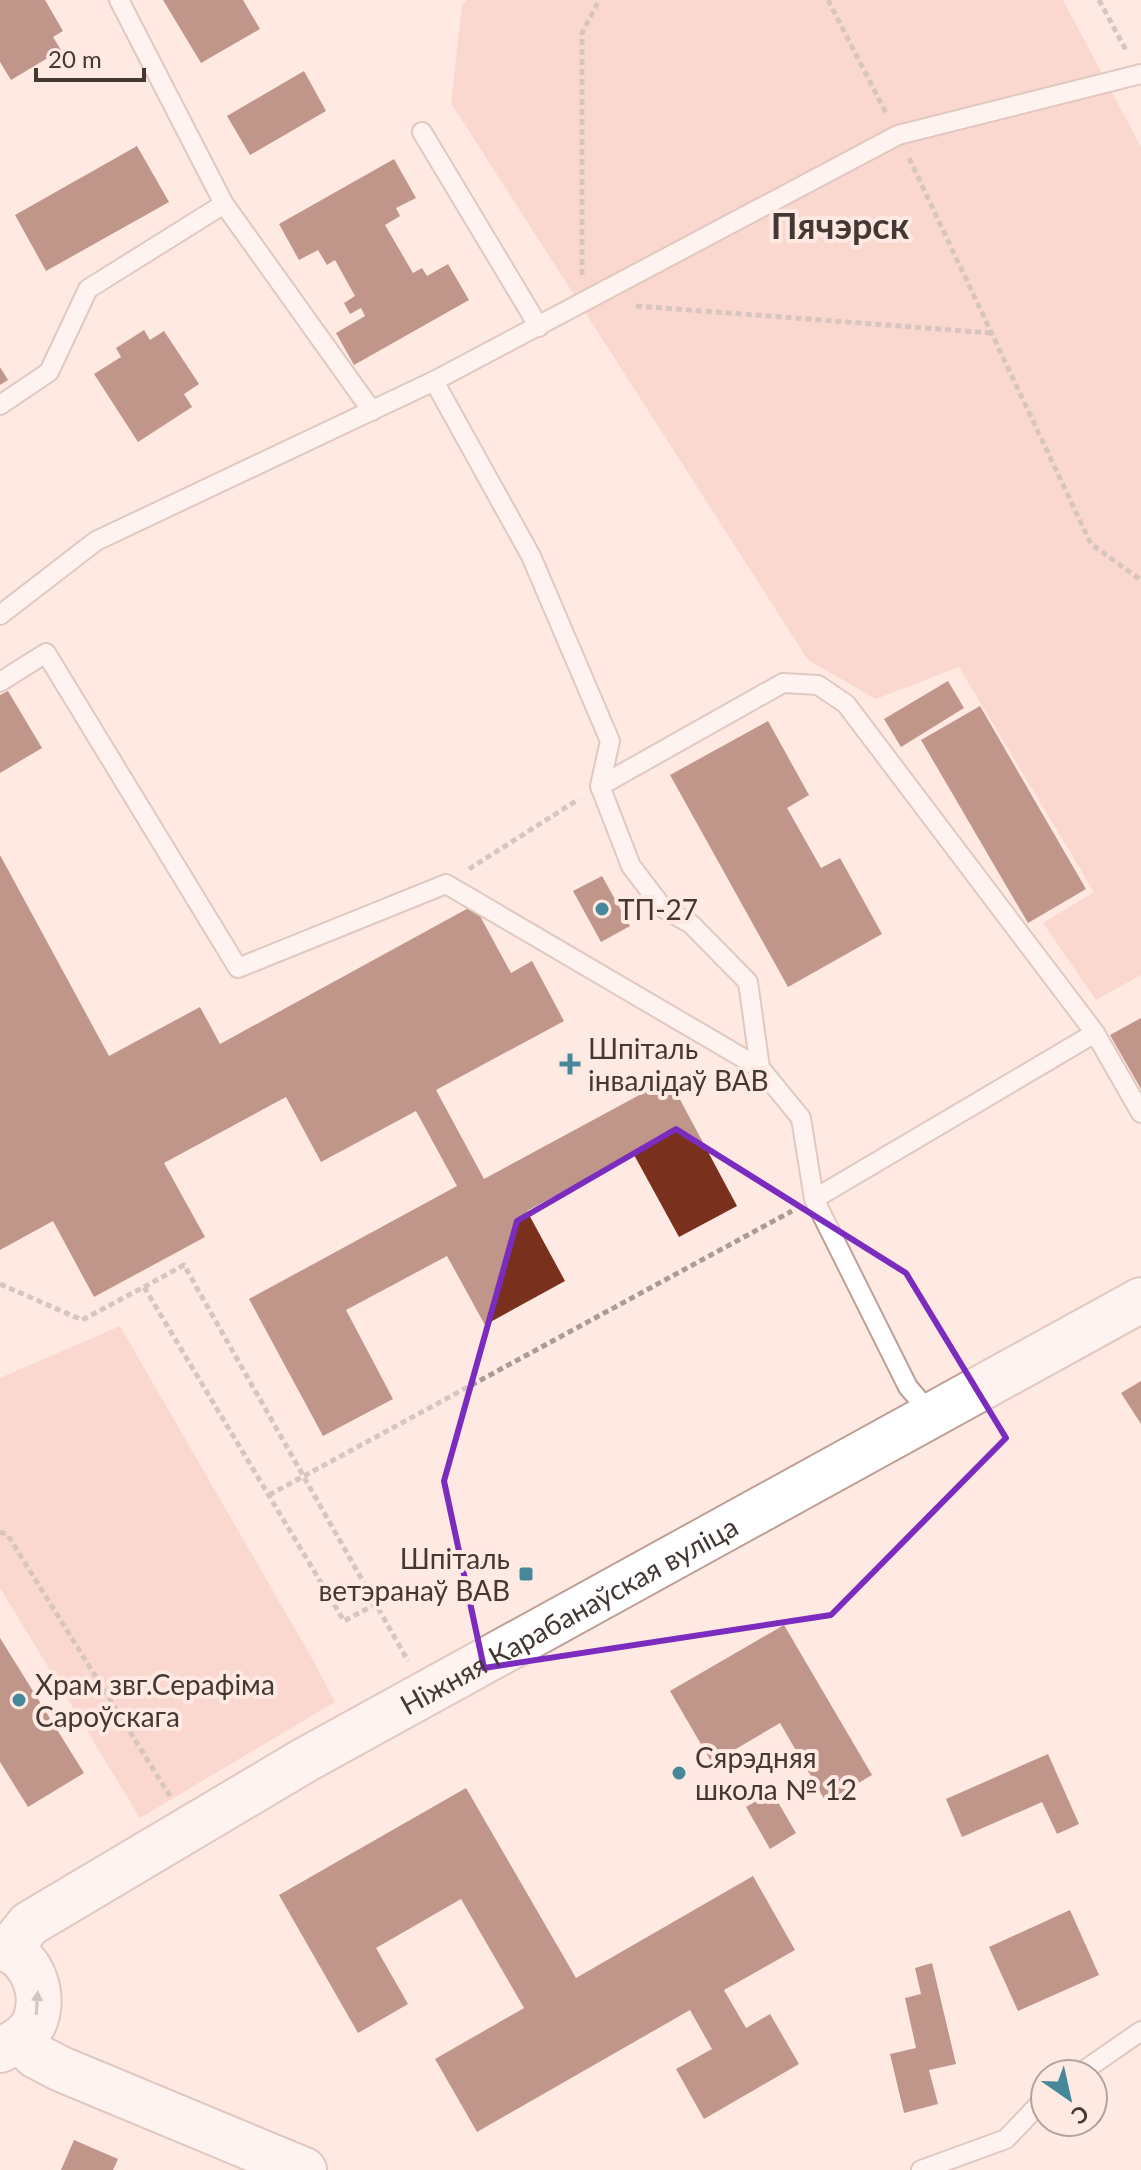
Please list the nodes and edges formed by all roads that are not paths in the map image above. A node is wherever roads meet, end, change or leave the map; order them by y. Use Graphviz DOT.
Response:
graph roads {
  1 [pos="119,0"];
  2 [pos="1140,74"];
  3 [pos="422,132"];
  4 [pos="224,204"];
  5 [pos="539,327"];
  6 [pos="434,381"];
  7 [pos="0,405"];
  8 [pos="372,411"];
  9 [pos="0,615"];
  10 [pos="0,682"];
  11 [pos="600,786"];
  12 [pos="1095,1033"];
  13 [pos="760,1068"];
  14 [pos="1141,1113"];
  15 [pos="814,1199"];
  16 [pos="1141,1300"];
  17 [pos="931,1414"];
  18 [pos="4,1948"];
  19 [pos="1141,2031"];
  20 [pos="10,2046"];
  21 [pos="1102,2058"];
  22 [pos="1029,2115"];
  23 [pos="304,2170"];
  24 [pos="921,2170"];
  1 -- 4 [label="lane"];
  2 -- 5 [label="lane"];
  3 -- 5 [label="lane"];
  4 -- 7 [label="lane"];
  4 -- 8 [label="lane"];
  5 -- 6 [label="lane"];
  6 -- 8 [label="lane"];
  6 -- 11 [label="lane"];
  8 -- 9 [label="lane"];
  10 -- 13 [label="lane"];
  11 -- 12 [label="lane"];
  11 -- 13 [label="lane"];
  12 -- 14 [label="lane"];
  12 -- 15 [label="lane"];
  13 -- 15 [label="lane"];
  15 -- 17 [label="lane"];
  16 -- 17 [label="main road, Ніжняя Карабанаўская вуліца"];
  17 -- 18 [label="main road, Ніжняя Карабанаўская вуліца"];
  20 -- 18 [label="main road, one-way"];
  19 -- 21 [label="lane"];
  20 -- 23 [label="main road"];
  22 -- 24 [label="lane"];
}
